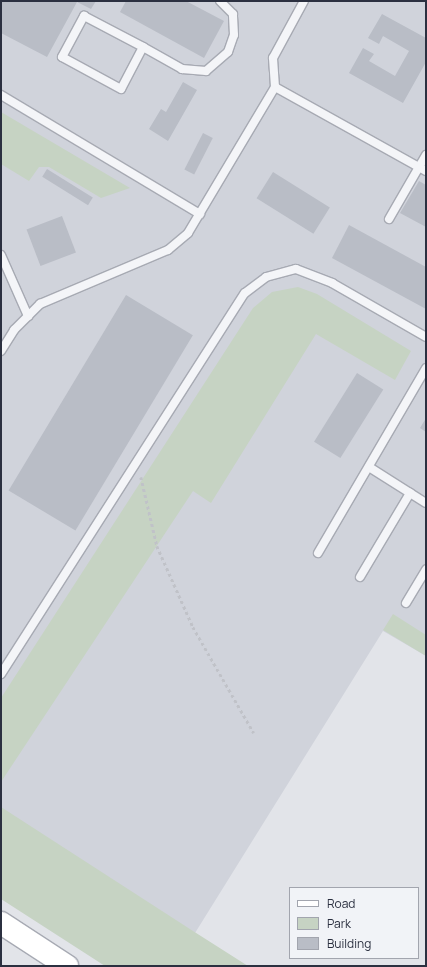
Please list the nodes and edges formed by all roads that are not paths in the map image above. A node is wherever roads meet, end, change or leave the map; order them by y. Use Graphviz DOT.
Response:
graph roads {
  1 [pos="220,1"];
  2 [pos="304,1"];
  3 [pos="143,47"];
  4 [pos="275,87"];
  5 [pos="1,95"];
  6 [pos="426,155"];
  7 [pos="422,169"];
  8 [pos="200,214"];
  9 [pos="389,219"];
  10 [pos="1,255"];
  11 [pos="28,316"];
  12 [pos="426,337"];
  13 [pos="1,351"];
  14 [pos="426,368"];
  15 [pos="368,467"];
  16 [pos="410,493"];
  17 [pos="426,503"];
  18 [pos="318,553"];
  19 [pos="426,570"];
  20 [pos="360,577"];
  21 [pos="406,603"];
  22 [pos="1,674"];
  23 [pos="1,923"];
  24 [pos="67,966"];
  1 -- 3 [label="lane"];
  2 -- 4 [label="lane"];
  3 -- 3 [label="lane"];
  4 -- 7 [label="lane"];
  4 -- 8 [label="lane"];
  5 -- 8 [label="lane"];
  6 -- 7 [label="lane"];
  7 -- 9 [label="lane"];
  8 -- 11 [label="lane"];
  10 -- 11 [label="lane"];
  11 -- 13 [label="lane"];
  12 -- 22 [label="lane"];
  14 -- 15 [label="lane"];
  15 -- 16 [label="lane"];
  15 -- 18 [label="lane"];
  16 -- 17 [label="lane"];
  16 -- 20 [label="lane"];
  19 -- 21 [label="lane"];
  23 -- 24 [label="main road"];
}
